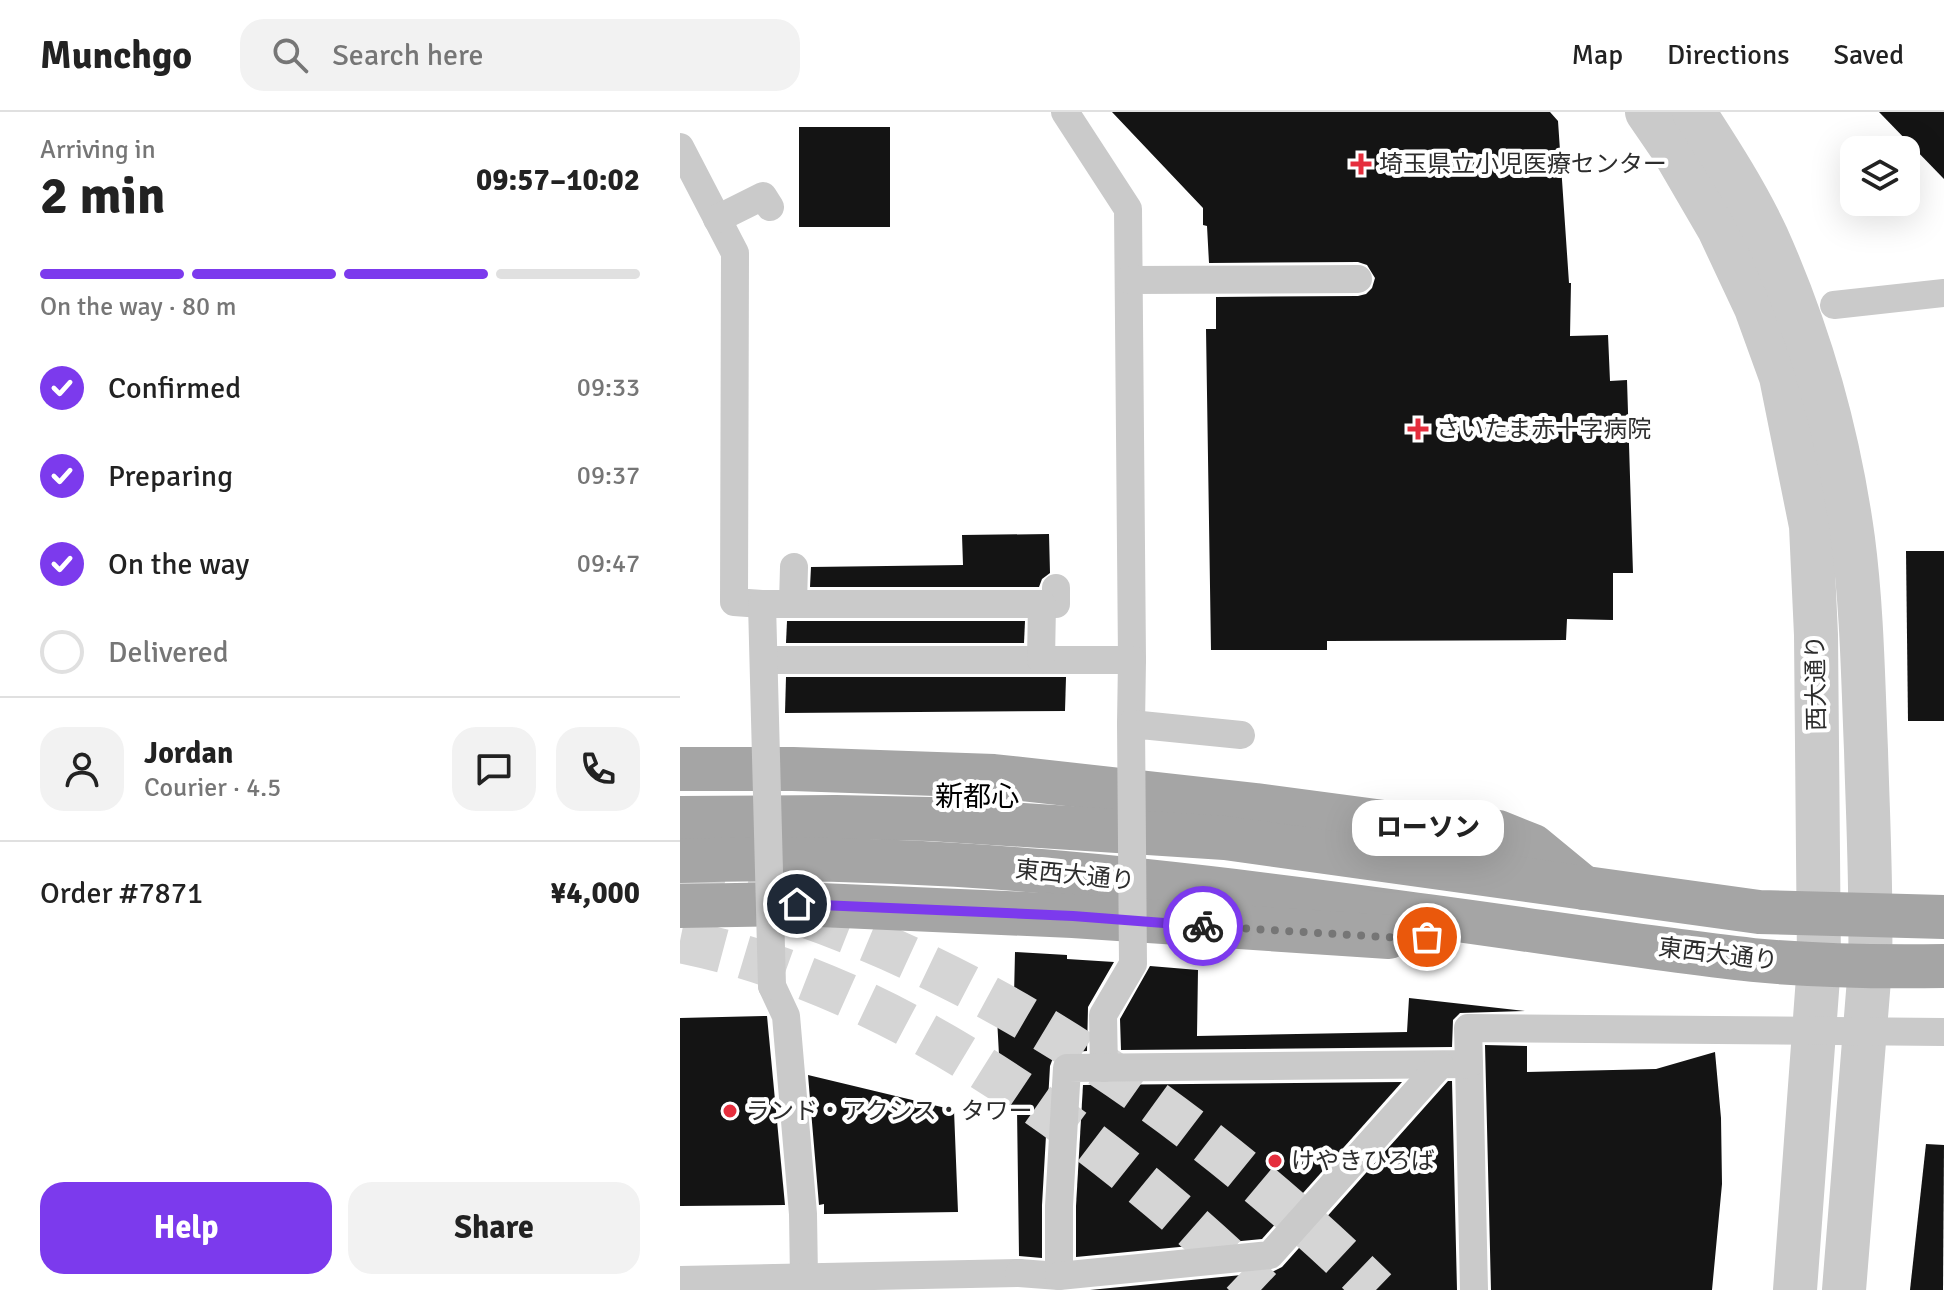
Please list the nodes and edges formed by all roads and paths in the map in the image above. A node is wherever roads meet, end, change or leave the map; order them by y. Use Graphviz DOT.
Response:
graph roads {
  1 [pos="1065,112"];
  2 [pos="1647,112"];
  3 [pos="1694,112"];
  4 [pos="680,147"];
  5 [pos="770,207"];
  6 [pos="717,219"];
  7 [pos="1358,279"];
  8 [pos="1129,280"];
  9 [pos="1944,293"];
  10 [pos="1834,305"];
  11 [pos="794,567"];
  12 [pos="793,603"];
  13 [pos="762,604"];
  14 [pos="764,660"];
  15 [pos="1041,660"];
  16 [pos="1132,660"];
  17 [pos="1131,724"];
  18 [pos="1241,735"];
  19 [pos="680,769"];
  20 [pos="680,818"];
  21 [pos="680,861"];
  22 [pos="1584,888"];
  23 [pos="680,906"];
  24 [pos="1820,915"];
  25 [pos="1871,916"];
  26 [pos="1944,917"];
  27 [pos="1538,931"];
  28 [pos="1819,964"];
  29 [pos="1944,966"];
  30 [pos="1870,967"];
  31 [pos="1944,1032"];
  32 [pos="1469,1064"];
  33 [pos="1440,1065"];
  34 [pos="1104,1068"];
  35 [pos="804,1278"];
  36 [pos="680,1280"];
  37 [pos="1061,1283"];
  38 [pos="1474,1290"];
  39 [pos="1795,1290"];
  40 [pos="1844,1290"];
  1 -- 8 [label="street"];
  2 -- 24 [label="street, 西大通り"];
  3 -- 25 [label="street, 西大通り"];
  4 -- 6 [label="street"];
  5 -- 6 [label="street"];
  6 -- 13 [label="street"];
  7 -- 8 [label="street"];
  8 -- 16 [label="street"];
  9 -- 10 [label="street"];
  11 -- 12 [label="street"];
  12 -- 13 [label="street, bridge"];
  12 -- 15 [label="street, bridge"];
  13 -- 14 [label="street, bridge"];
  14 -- 15 [label="street"];
  14 -- 35 [label="street, bridge"];
  15 -- 16 [label="street"];
  16 -- 17 [label="street"];
  17 -- 18 [label="street, bridge"];
  17 -- 34 [label="street, bridge"];
  19 -- 22 [label="main road"];
  20 -- 22 [label="main road, 東西大通り"];
  21 -- 27 [label="main road, 東西大通り"];
  22 -- 24 [label="main road, 東西大通り"];
  23 -- 27 [label="main road"];
  24 -- 25 [label="main road, 東西大通り"];
  24 -- 28 [label="street, 西大通り"];
  25 -- 26 [label="main road, 東西大通り"];
  25 -- 30 [label="street, 西大通り"];
  27 -- 28 [label="main road, 東西大通り"];
  28 -- 30 [label="main road, 東西大通り"];
  28 -- 39 [label="street, 西大通り"];
  29 -- 30 [label="main road, 東西大通り"];
  30 -- 40 [label="street, 西大通り"];
  31 -- 32 [label="street, bridge"];
  32 -- 33 [label="street, bridge"];
  32 -- 38 [label="street"];
  33 -- 34 [label="street, bridge"];
  33 -- 37 [label="street, bridge"];
  34 -- 37 [label="street, bridge"];
  35 -- 36 [label="street"];
  35 -- 37 [label="street, bridge"];
}
